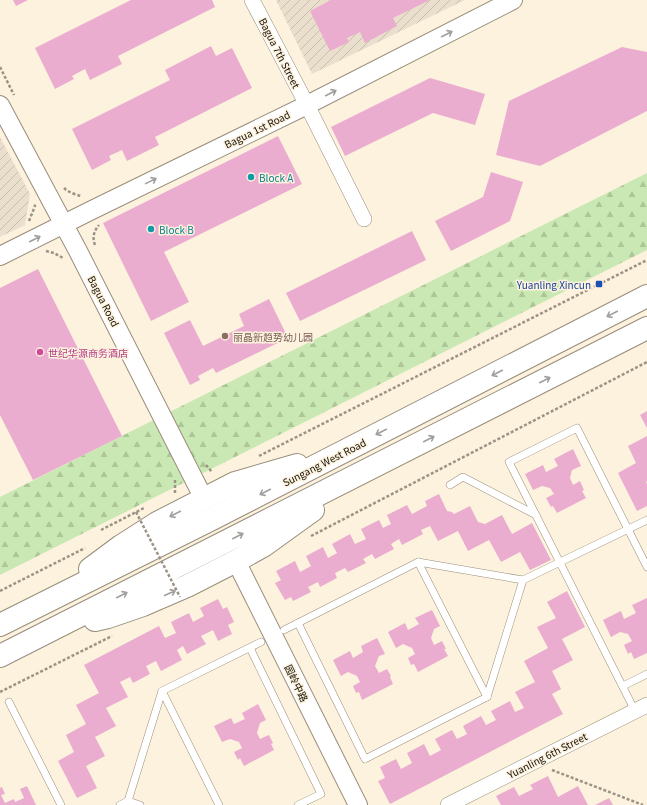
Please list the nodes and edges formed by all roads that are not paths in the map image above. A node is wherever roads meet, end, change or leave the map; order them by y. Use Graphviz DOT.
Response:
graph roads {
  1 [pos="252,0"];
  2 [pos="513,0"];
  3 [pos="0,105"];
  4 [pos="307,105"];
  5 [pos="364,219"];
  6 [pos="63,224"];
  7 [pos="0,256"];
  8 [pos="647,296"];
  9 [pos="647,328"];
  10 [pos="343,452"];
  11 [pos="356,477"];
  12 [pos="450,485"];
  13 [pos="204,499"];
  14 [pos="536,515"];
  15 [pos="647,520"];
  16 [pos="628,529"];
  17 [pos="236,561"];
  18 [pos="418,562"];
  19 [pos="560,562"];
  20 [pos="647,567"];
  21 [pos="523,580"];
  22 [pos="45,602"];
  23 [pos="298,623"];
  24 [pos="0,625"];
  25 [pos="53,630"];
  26 [pos="284,630"];
  27 [pos="261,642"];
  28 [pos="250,648"];
  29 [pos="0,656"];
  30 [pos="647,674"];
  31 [pos="622,686"];
  32 [pos="162,691"];
  33 [pos="487,697"];
  34 [pos="9,702"];
  35 [pos="641,708"];
  36 [pos="128,801"];
  37 [pos="61,805"];
  38 [pos="120,805"];
  39 [pos="140,805"];
  40 [pos="219,805"];
  41 [pos="298,805"];
  42 [pos="358,805"];
  43 [pos="448,805"];
  1 -- 4 [label="street, Bagua 7th Street"];
  4 -- 2 [label="street, Bagua 1st Road, one-way"];
  3 -- 6 [label="street, Bagua Road"];
  4 -- 5 [label="street, Bagua 7th Street"];
  6 -- 4 [label="street, Bagua 1st Road, one-way"];
  7 -- 6 [label="street, Bagua 1st Road, one-way"];
  6 -- 13 [label="street, Bagua Road"];
  8 -- 10 [label="main road, Sungang West Road, one-way"];
  11 -- 9 [label="main road, one-way"];
  10 -- 13 [label="main road"];
  10 -- 22 [label="main road, Sungang West Road, one-way"];
  11 -- 17 [label="main road"];
  25 -- 11 [label="main road, one-way"];
  12 -- 14 [label="lane"];
  13 -- 22 [label="main road, one-way"];
  14 -- 16 [label="lane"];
  14 -- 19 [label="lane"];
  15 -- 16 [label="lane"];
  16 -- 19 [label="lane"];
  16 -- 20 [label="lane"];
  25 -- 17 [label="main road, one-way"];
  17 -- 42 [label="street, 园岭中路"];
  18 -- 21 [label="lane"];
  18 -- 23 [label="lane"];
  18 -- 33 [label="lane"];
  19 -- 21 [label="lane"];
  19 -- 31 [label="lane"];
  21 -- 33 [label="lane"];
  22 -- 24 [label="main road, Sungang West Road"];
  23 -- 26 [label="lane"];
  23 -- 33 [label="lane"];
  25 -- 29 [label="main road"];
  27 -- 28 [label="lane"];
  28 -- 32 [label="lane"];
  28 -- 41 [label="lane"];
  30 -- 31 [label="lane"];
  31 -- 35 [label="lane"];
  32 -- 36 [label="lane"];
  32 -- 40 [label="lane"];
  34 -- 37 [label="lane"];
  35 -- 43 [label="street, Yuanling 6th Street"];
  36 -- 38 [label="lane"];
  36 -- 39 [label="lane"];
}
